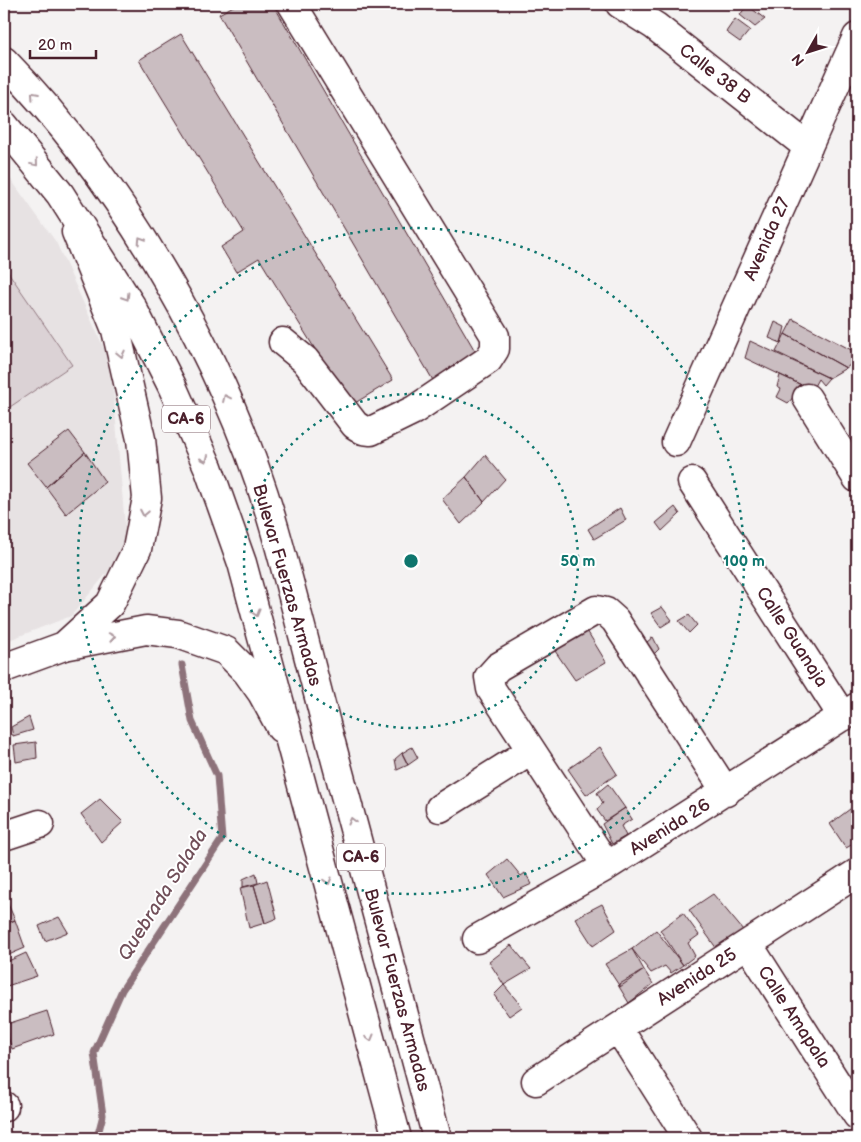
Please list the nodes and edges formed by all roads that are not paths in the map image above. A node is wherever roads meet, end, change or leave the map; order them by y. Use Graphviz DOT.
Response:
graph roads {
  1 [pos="292,4"];
  2 [pos="620,4"];
  3 [pos="857,36"];
  4 [pos="4,61"];
  5 [pos="4,125"];
  6 [pos="808,147"];
  7 [pos="60,194"];
  8 [pos="283,342"];
  9 [pos="807,398"];
  10 [pos="676,442"];
  11 [pos="857,478"];
  12 [pos="692,482"];
  13 [pos="64,646"];
  14 [pos="4,668"];
  15 [pos="850,712"];
  16 [pos="292,749"];
  17 [pos="531,750"];
  18 [pos="726,792"];
  19 [pos="440,808"];
  20 [pos="40,824"];
  21 [pos="4,836"];
  22 [pos="606,866"];
  23 [pos="857,873"];
  24 [pos="477,939"];
  25 [pos="748,944"];
  26 [pos="618,1028"];
  27 [pos="536,1081"];
  28 [pos="857,1115"];
  29 [pos="397,1138"];
  30 [pos="437,1138"];
  31 [pos="688,1138"];
  1 -- 8 [label="main road"];
  2 -- 6 [label="main road, Calle 38 B"];
  3 -- 6 [label="main road, Avenida 27"];
  30 -- 4 [label="main road, Bulevar Fuerzas Armadas / CA-6, one-way"];
  5 -- 7 [label="main road, Bulevar Fuerzas Armadas / CA-6, one-way"];
  6 -- 10 [label="main road, Avenida 27"];
  7 -- 13 [label="main road, one-way"];
  7 -- 16 [label="main road, Bulevar Fuerzas Armadas / CA-6, one-way"];
  9 -- 11 [label="main road"];
  12 -- 15 [label="main road, Calle Guanaja"];
  13 -- 14 [label="main road"];
  13 -- 16 [label="main road, one-way"];
  15 -- 18 [label="main road, Avenida 26"];
  16 -- 29 [label="main road, Bulevar Fuerzas Armadas / CA-6, one-way"];
  17 -- 18 [label="main road"];
  17 -- 19 [label="main road"];
  17 -- 22 [label="main road"];
  18 -- 22 [label="main road, Avenida 26"];
  20 -- 21 [label="main road"];
  22 -- 24 [label="main road, Avenida 26"];
  23 -- 25 [label="main road, Avenida 25"];
  25 -- 26 [label="main road, Avenida 25"];
  25 -- 28 [label="main road, Calle Amapala"];
  26 -- 27 [label="main road, Avenida 25"];
  26 -- 31 [label="main road"];
}
